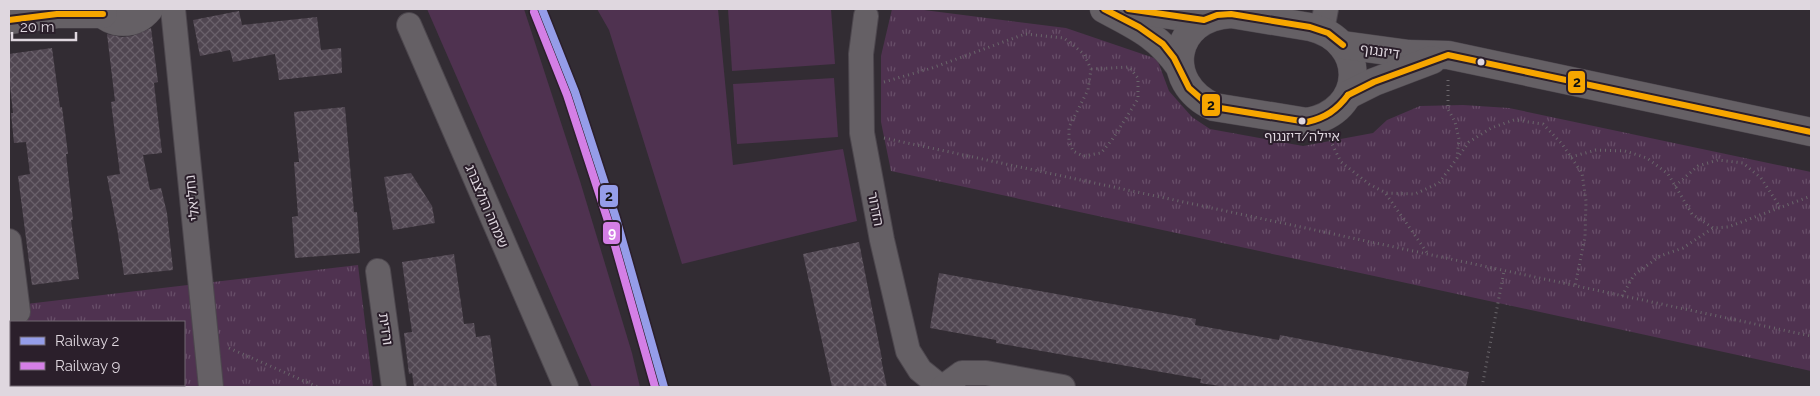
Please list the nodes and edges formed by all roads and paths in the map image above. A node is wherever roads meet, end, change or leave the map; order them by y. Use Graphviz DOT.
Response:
graph roads {
  1 [pos="149,9"];
  2 [pos="173,9"];
  3 [pos="1104,9"];
  4 [pos="1128,9"];
  5 [pos="101,12"];
  6 [pos="866,16"];
  7 [pos="9,20"];
  8 [pos="1204,20"];
  9 [pos="409,25"];
  10 [pos="1330,28"];
  11 [pos="1448,55"];
  12 [pos="1180,67"];
  13 [pos="1091,69"];
  14 [pos="861,84"];
  15 [pos="1348,94"];
  16 [pos="1320,120"];
  17 [pos="1811,132"];
  18 [pos="862,133"];
  19 [pos="1571,157"];
  20 [pos="1457,159"];
  21 [pos="1675,186"];
  22 [pos="1386,193"];
  23 [pos="1811,196"];
  24 [pos="1780,207"];
  25 [pos="1713,228"];
  26 [pos="9,241"];
  27 [pos="1429,255"];
  28 [pos="378,271"];
  29 [pos="1504,272"];
  30 [pos="1575,286"];
  31 [pos="1622,296"];
  32 [pos="18,312"];
  33 [pos="1811,336"];
  34 [pos="206,343"];
  35 [pos="211,387"];
  36 [pos="318,387"];
  37 [pos="394,387"];
  38 [pos="566,387"];
  39 [pos="942,387"];
  40 [pos="1063,387"];
  41 [pos="1482,387"];
  1 -- 5 [label="street"];
  2 -- 34 [label="street, נחליאלי"];
  3 -- 12 [label="street"];
  4 -- 8 [label="street"];
  5 -- 7 [label="street"];
  6 -- 14 [label="street, הדרור"];
  8 -- 10 [label="street"];
  8 -- 12 [label="street"];
  9 -- 38 [label="street, שמחה הולצברג"];
  10 -- 11 [label="street, דיזנגוף"];
  10 -- 15 [label="street"];
  11 -- 15 [label="street, דיזנגוף"];
  11 -- 17 [label="street, דיזנגוף"];
  11 -- 20 [label="path"];
  12 -- 16 [label="street"];
  13 -- 13 [label="path"];
  13 -- 14 [label="path"];
  14 -- 18 [label="street, הדרור"];
  15 -- 16 [label="street"];
  16 -- 22 [label="path"];
  18 -- 27 [label="path"];
  18 -- 39 [label="street, הדרור"];
  19 -- 20 [label="path"];
  19 -- 21 [label="path"];
  19 -- 30 [label="path"];
  20 -- 22 [label="path"];
  21 -- 24 [label="path"];
  21 -- 25 [label="path"];
  22 -- 27 [label="path"];
  23 -- 24 [label="path"];
  24 -- 25 [label="path"];
  25 -- 31 [label="path"];
  26 -- 32 [label="street"];
  27 -- 29 [label="path"];
  28 -- 37 [label="street, ורדית"];
  29 -- 30 [label="path"];
  29 -- 41 [label="path"];
  30 -- 31 [label="path"];
  31 -- 33 [label="path"];
  34 -- 35 [label="street, נחליאלי"];
  34 -- 36 [label="path"];
  39 -- 40 [label="street"];
}
